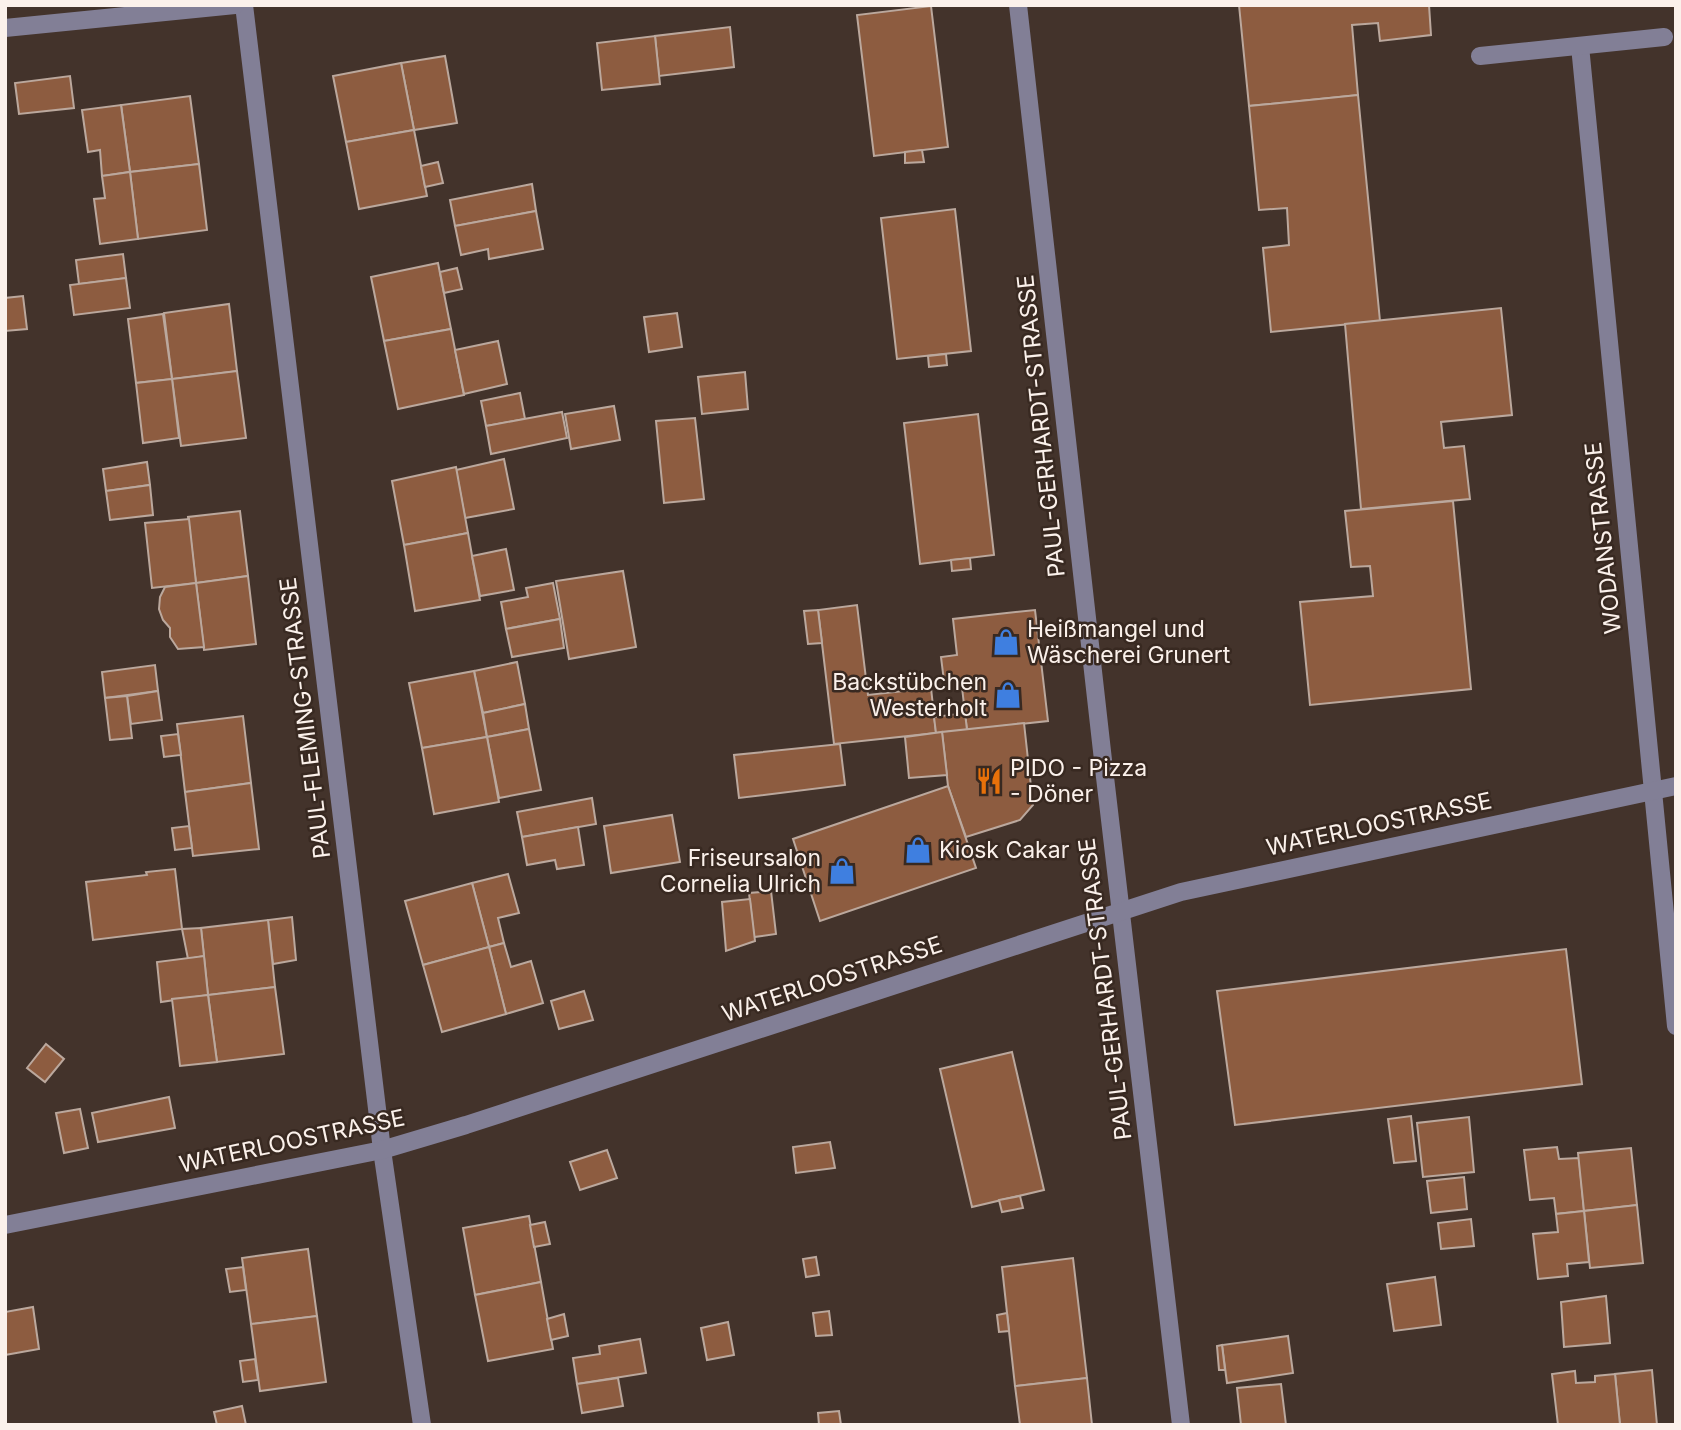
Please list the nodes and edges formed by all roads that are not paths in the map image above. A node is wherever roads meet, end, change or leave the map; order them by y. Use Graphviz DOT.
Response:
graph roads {
  1 [pos="235,5"];
  2 [pos="244,5"];
  3 [pos="1018,5"];
  4 [pos="5,28"];
  5 [pos="1664,37"];
  6 [pos="1580,46"];
  7 [pos="1480,57"];
  8 [pos="1676,786"];
  9 [pos="1652,791"];
  10 [pos="1121,911"];
  11 [pos="1676,1026"];
  12 [pos="382,1150"];
  13 [pos="5,1225"];
  14 [pos="422,1425"];
  15 [pos="1181,1425"];
  1 -- 4 [label="street"];
  2 -- 12 [label="street, PAUL-FLEMING-STRASSE"];
  3 -- 10 [label="street, PAUL-GERHARDT-STRASSE"];
  5 -- 6 [label="street"];
  6 -- 7 [label="street"];
  6 -- 9 [label="street, WODANSTRASSE"];
  8 -- 9 [label="street, WATERLOOSTRASSE"];
  9 -- 10 [label="street, WATERLOOSTRASSE"];
  9 -- 11 [label="street, WODANSTRASSE"];
  10 -- 12 [label="street, WATERLOOSTRASSE"];
  10 -- 15 [label="street, PAUL-GERHARDT-STRASSE"];
  12 -- 13 [label="street, WATERLOOSTRASSE"];
  12 -- 14 [label="street, PAUL-FLEMING-STRASSE"];
}
